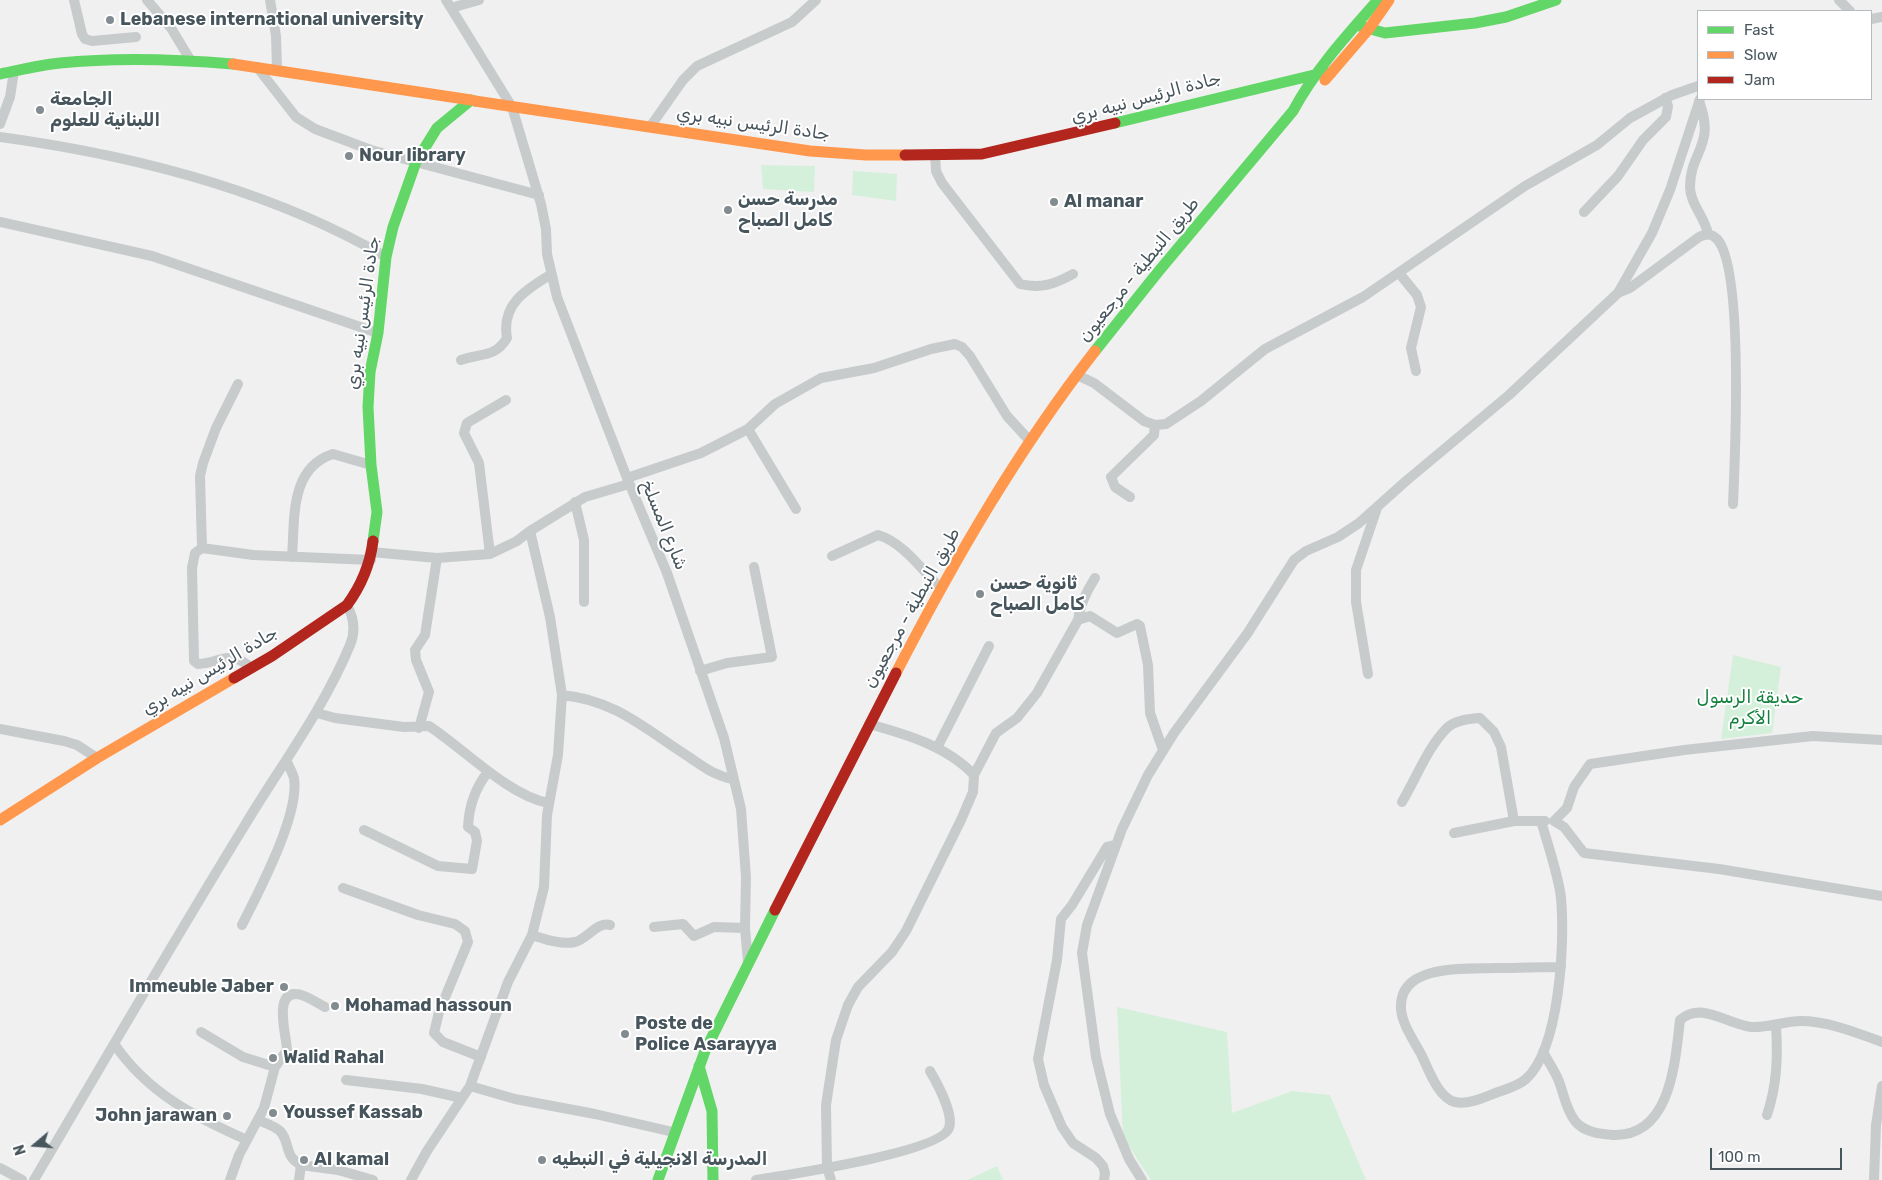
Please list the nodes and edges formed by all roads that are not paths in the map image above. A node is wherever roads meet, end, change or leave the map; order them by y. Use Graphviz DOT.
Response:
graph roads {
  1 [pos="74,0"];
  2 [pos="147,0"];
  3 [pos="270,0"];
  4 [pos="479,0"];
  5 [pos="816,0"];
  6 [pos="1378,0"];
  7 [pos="1389,0"];
  8 [pos="1556,0"];
  9 [pos="1839,0"];
  10 [pos="448,4"];
  11 [pos="1849,10"];
  12 [pos="1356,25"];
  13 [pos="1368,30"];
  14 [pos="136,37"];
  15 [pos="191,61"];
  16 [pos="257,67"];
  17 [pos="277,69"];
  18 [pos="1327,70"];
  19 [pos="14,71"];
  20 [pos="0,74"];
  21 [pos="1697,86"];
  22 [pos="1665,98"];
  23 [pos="471,100"];
  24 [pos="1699,100"];
  25 [pos="512,107"];
  26 [pos="0,124"];
  27 [pos="650,127"];
  28 [pos="0,137"];
  29 [pos="935,154"];
  30 [pos="416,162"];
  31 [pos="539,195"];
  32 [pos="1584,212"];
  33 [pos="0,222"];
  34 [pos="1708,234"];
  35 [pos="386,257"];
  36 [pos="1399,273"];
  37 [pos="1073,274"];
  38 [pos="550,275"];
  39 [pos="1618,292"];
  40 [pos="378,333"];
  41 [pos="461,360"];
  42 [pos="1416,371"];
  43 [pos="1077,375"];
  44 [pos="238,384"];
  45 [pos="506,400"];
  46 [pos="1155,425"];
  47 [pos="748,429"];
  48 [pos="1030,441"];
  49 [pos="371,465"];
  50 [pos="628,481"];
  51 [pos="1130,497"];
  52 [pos="575,502"];
  53 [pos="1734,504"];
  54 [pos="1377,507"];
  55 [pos="796,509"];
  56 [pos="530,531"];
  57 [pos="202,548"];
  58 [pos="490,554"];
  59 [pos="371,556"];
  60 [pos="832,556"];
  61 [pos="292,557"];
  62 [pos="437,558"];
  63 [pos="754,567"];
  64 [pos="1095,578"];
  65 [pos="942,589"];
  66 [pos="584,602"];
  67 [pos="347,605"];
  68 [pos="1078,620"];
  69 [pos="989,646"];
  70 [pos="251,668"];
  71 [pos="700,671"];
  72 [pos="1368,674"];
  73 [pos="562,696"];
  74 [pos="317,713"];
  75 [pos="869,724"];
  76 [pos="419,728"];
  77 [pos="0,729"];
  78 [pos="1882,740"];
  79 [pos="937,748"];
  80 [pos="1163,750"];
  81 [pos="97,758"];
  82 [pos="286,760"];
  83 [pos="488,772"];
  84 [pos="974,775"];
  85 [pos="733,779"];
  86 [pos="1402,802"];
  87 [pos="548,803"];
  88 [pos="0,820"];
  89 [pos="1514,821"];
  90 [pos="1541,821"];
  91 [pos="1554,821"];
  92 [pos="364,830"];
  93 [pos="1454,833"];
  94 [pos="1116,845"];
  95 [pos="342,888"];
  96 [pos="1882,896"];
  97 [pos="242,925"];
  98 [pos="610,925"];
  99 [pos="654,927"];
  100 [pos="745,928"];
  101 [pos="532,935"];
  102 [pos="748,963"];
  103 [pos="1561,966"];
  104 [pos="325,1007"];
  105 [pos="1776,1026"];
  106 [pos="200,1032"];
  107 [pos="1882,1042"];
  108 [pos="115,1045"];
  109 [pos="1543,1052"];
  110 [pos="481,1057"];
  111 [pos="700,1066"];
  112 [pos="275,1067"];
  113 [pos="930,1071"];
  114 [pos="346,1080"];
  115 [pos="470,1086"];
  116 [pos="1882,1086"];
  117 [pos="462,1098"];
  118 [pos="1766,1115"];
  119 [pos="258,1120"];
  120 [pos="673,1132"];
  121 [pos="247,1140"];
  122 [pos="301,1166"];
  123 [pos="827,1167"];
  124 [pos="0,1168"];
  125 [pos="659,1179"];
  126 [pos="22,1180"];
  127 [pos="34,1180"];
  128 [pos="230,1180"];
  129 [pos="299,1180"];
  130 [pos="373,1180"];
  131 [pos="411,1180"];
  132 [pos="713,1180"];
  133 [pos="756,1180"];
  134 [pos="831,1180"];
  135 [pos="1104,1180"];
  136 [pos="1142,1180"];
  137 [pos="1874,1180"];
  1 -- 14 [label="street"];
  2 -- 15 [label="street"];
  3 -- 17 [label="street"];
  4 -- 10 [label="street"];
  5 -- 27 [label="street"];
  6 -- 12 [label="main road, طريق النبطية - مرجعيون"];
  7 -- 13 [label="main road, طريق النبطية - مرجعيون"];
  8 -- 13 [label="main road"];
  9 -- 11 [label="street"];
  10 -- 25 [label="street, شارع المسلخ"];
  12 -- 13 [label="main road"];
  12 -- 18 [label="main road, طريق النبطية - مرجعيون"];
  13 -- 18 [label="main road, طريق النبطية - مرجعيون"];
  15 -- 16 [label="main road"];
  15 -- 19 [label="main road"];
  16 -- 17 [label="main road"];
  16 -- 30 [label="street"];
  17 -- 23 [label="main road"];
  18 -- 29 [label="main road, جادة الرئيس نبيه بري"];
  18 -- 43 [label="main road, طريق النبطية - مرجعيون"];
  19 -- 20 [label="main road"];
  19 -- 26 [label="street"];
  21 -- 22 [label="street"];
  22 -- 32 [label="street"];
  22 -- 36 [label="street"];
  23 -- 25 [label="main road, جادة الرئيس نبيه بري"];
  23 -- 30 [label="main road, جادة الرئيس نبيه بري"];
  24 -- 34 [label="street"];
  24 -- 39 [label="street"];
  25 -- 27 [label="main road, جادة الرئيس نبيه بري"];
  25 -- 31 [label="street, شارع المسلخ"];
  27 -- 29 [label="main road, جادة الرئيس نبيه بري"];
  28 -- 35 [label="street"];
  29 -- 37 [label="street"];
  30 -- 31 [label="street"];
  30 -- 35 [label="main road, جادة الرئيس نبيه بري"];
  31 -- 38 [label="street, شارع المسلخ"];
  33 -- 40 [label="street"];
  34 -- 39 [label="street"];
  34 -- 53 [label="street"];
  35 -- 40 [label="main road, جادة الرئيس نبيه بري"];
  36 -- 42 [label="street"];
  36 -- 46 [label="street"];
  38 -- 41 [label="street"];
  38 -- 50 [label="street, شارع المسلخ"];
  39 -- 54 [label="street"];
  40 -- 49 [label="main road, جادة الرئيس نبيه بري"];
  43 -- 46 [label="street"];
  43 -- 48 [label="main road, طريق النبطية - مرجعيون"];
  44 -- 57 [label="street"];
  45 -- 58 [label="street"];
  46 -- 51 [label="street"];
  47 -- 48 [label="street"];
  47 -- 50 [label="street"];
  47 -- 55 [label="street"];
  48 -- 65 [label="main road, طريق النبطية - مرجعيون"];
  49 -- 59 [label="main road, جادة الرئيس نبيه بري"];
  49 -- 61 [label="street"];
  50 -- 52 [label="street"];
  50 -- 71 [label="street, شارع المسلخ"];
  52 -- 56 [label="street"];
  52 -- 66 [label="street"];
  54 -- 72 [label="street"];
  54 -- 80 [label="street"];
  56 -- 58 [label="street"];
  56 -- 73 [label="street"];
  57 -- 61 [label="street"];
  57 -- 70 [label="street"];
  58 -- 62 [label="street"];
  59 -- 61 [label="street"];
  59 -- 62 [label="street"];
  59 -- 67 [label="main road, جادة الرئيس نبيه بري"];
  60 -- 65 [label="street"];
  62 -- 76 [label="street"];
  63 -- 71 [label="street"];
  64 -- 68 [label="street"];
  65 -- 75 [label="main road, طريق النبطية - مرجعيون"];
  67 -- 70 [label="main road, جادة الرئيس نبيه بري"];
  67 -- 74 [label="street"];
  68 -- 80 [label="street"];
  68 -- 84 [label="street"];
  69 -- 79 [label="street"];
  70 -- 81 [label="main road, جادة الرئيس نبيه بري"];
  71 -- 85 [label="street, شارع المسلخ"];
  73 -- 85 [label="street"];
  73 -- 87 [label="street"];
  74 -- 76 [label="street"];
  74 -- 82 [label="street"];
  75 -- 79 [label="street"];
  75 -- 102 [label="main road, طريق النبطية - مرجعيون"];
  76 -- 83 [label="street"];
  77 -- 81 [label="street"];
  78 -- 91 [label="street"];
  79 -- 84 [label="street"];
  80 -- 94 [label="street"];
  81 -- 88 [label="main road, جادة الرئيس نبيه بري"];
  82 -- 97 [label="street"];
  82 -- 108 [label="street"];
  83 -- 87 [label="street"];
  83 -- 92 [label="street"];
  84 -- 123 [label="street"];
  85 -- 100 [label="street, شارع المسلخ"];
  86 -- 89 [label="street"];
  87 -- 101 [label="street"];
  89 -- 90 [label="street"];
  89 -- 93 [label="street"];
  90 -- 91 [label="street"];
  90 -- 103 [label="street"];
  91 -- 96 [label="street"];
  94 -- 135 [label="street"];
  94 -- 136 [label="street"];
  95 -- 110 [label="street"];
  98 -- 101 [label="street"];
  99 -- 100 [label="street"];
  100 -- 102 [label="street, شارع المسلخ"];
  101 -- 110 [label="street"];
  102 -- 111 [label="main road, طريق النبطية - مرجعيون"];
  103 -- 109 [label="street"];
  103 -- 109 [label="street"];
  104 -- 112 [label="street"];
  105 -- 107 [label="street"];
  105 -- 109 [label="street"];
  105 -- 118 [label="street"];
  106 -- 112 [label="street"];
  108 -- 121 [label="street"];
  108 -- 127 [label="street"];
  110 -- 115 [label="street"];
  111 -- 120 [label="main road, طريق النبطية - مرجعيون"];
  111 -- 132 [label="main road"];
  112 -- 119 [label="street"];
  113 -- 123 [label="street"];
  114 -- 117 [label="street"];
  115 -- 117 [label="street"];
  115 -- 120 [label="street"];
  116 -- 137 [label="street"];
  117 -- 131 [label="street"];
  119 -- 121 [label="street"];
  119 -- 122 [label="street"];
  120 -- 125 [label="main road, طريق النبطية - مرجعيون"];
  121 -- 128 [label="street"];
  122 -- 129 [label="street"];
  122 -- 130 [label="street"];
  123 -- 133 [label="street"];
  123 -- 134 [label="street"];
  124 -- 126 [label="street"];
}
